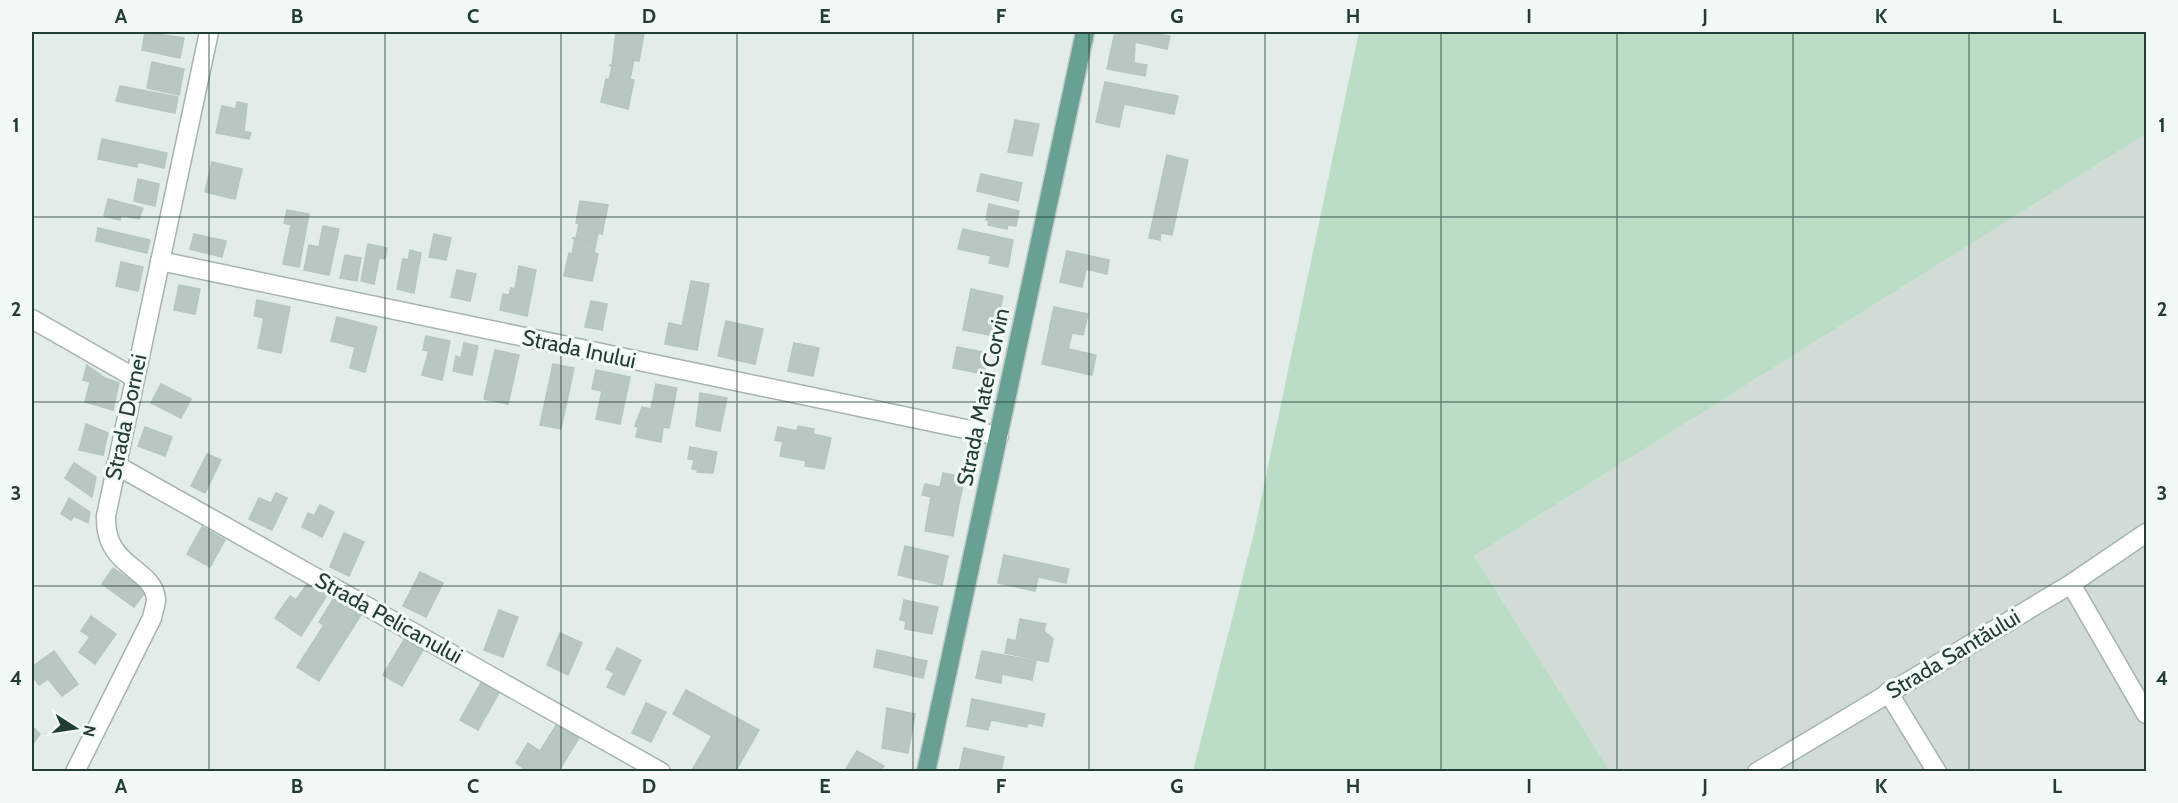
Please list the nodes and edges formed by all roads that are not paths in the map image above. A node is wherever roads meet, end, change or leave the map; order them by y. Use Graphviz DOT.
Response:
graph roads {
  1 [pos="209,32"];
  2 [pos="1085,32"];
  3 [pos="160,261"];
  4 [pos="32,318"];
  5 [pos="135,378"];
  6 [pos="999,436"];
  7 [pos="116,465"];
  8 [pos="2146,533"];
  9 [pos="2071,584"];
  10 [pos="1888,692"];
  11 [pos="2146,714"];
  12 [pos="75,771"];
  13 [pos="662,771"];
  14 [pos="926,771"];
  15 [pos="1757,771"];
  16 [pos="1936,771"];
  1 -- 3 [label="street, Strada Dornei"];
  2 -- 6 [label="main road, Strada Matei Corvin"];
  3 -- 5 [label="street, Strada Dornei"];
  3 -- 6 [label="street, Strada Inului"];
  4 -- 5 [label="street"];
  5 -- 7 [label="street, Strada Dornei"];
  6 -- 14 [label="main road, Strada Matei Corvin"];
  7 -- 12 [label="street, Strada Dornei"];
  7 -- 13 [label="street, Strada Pelicanului"];
  8 -- 9 [label="street, Strada Santăului"];
  9 -- 10 [label="street, Strada Santăului"];
  9 -- 11 [label="street"];
  10 -- 15 [label="street, Strada Santăului"];
  10 -- 16 [label="street"];
}
